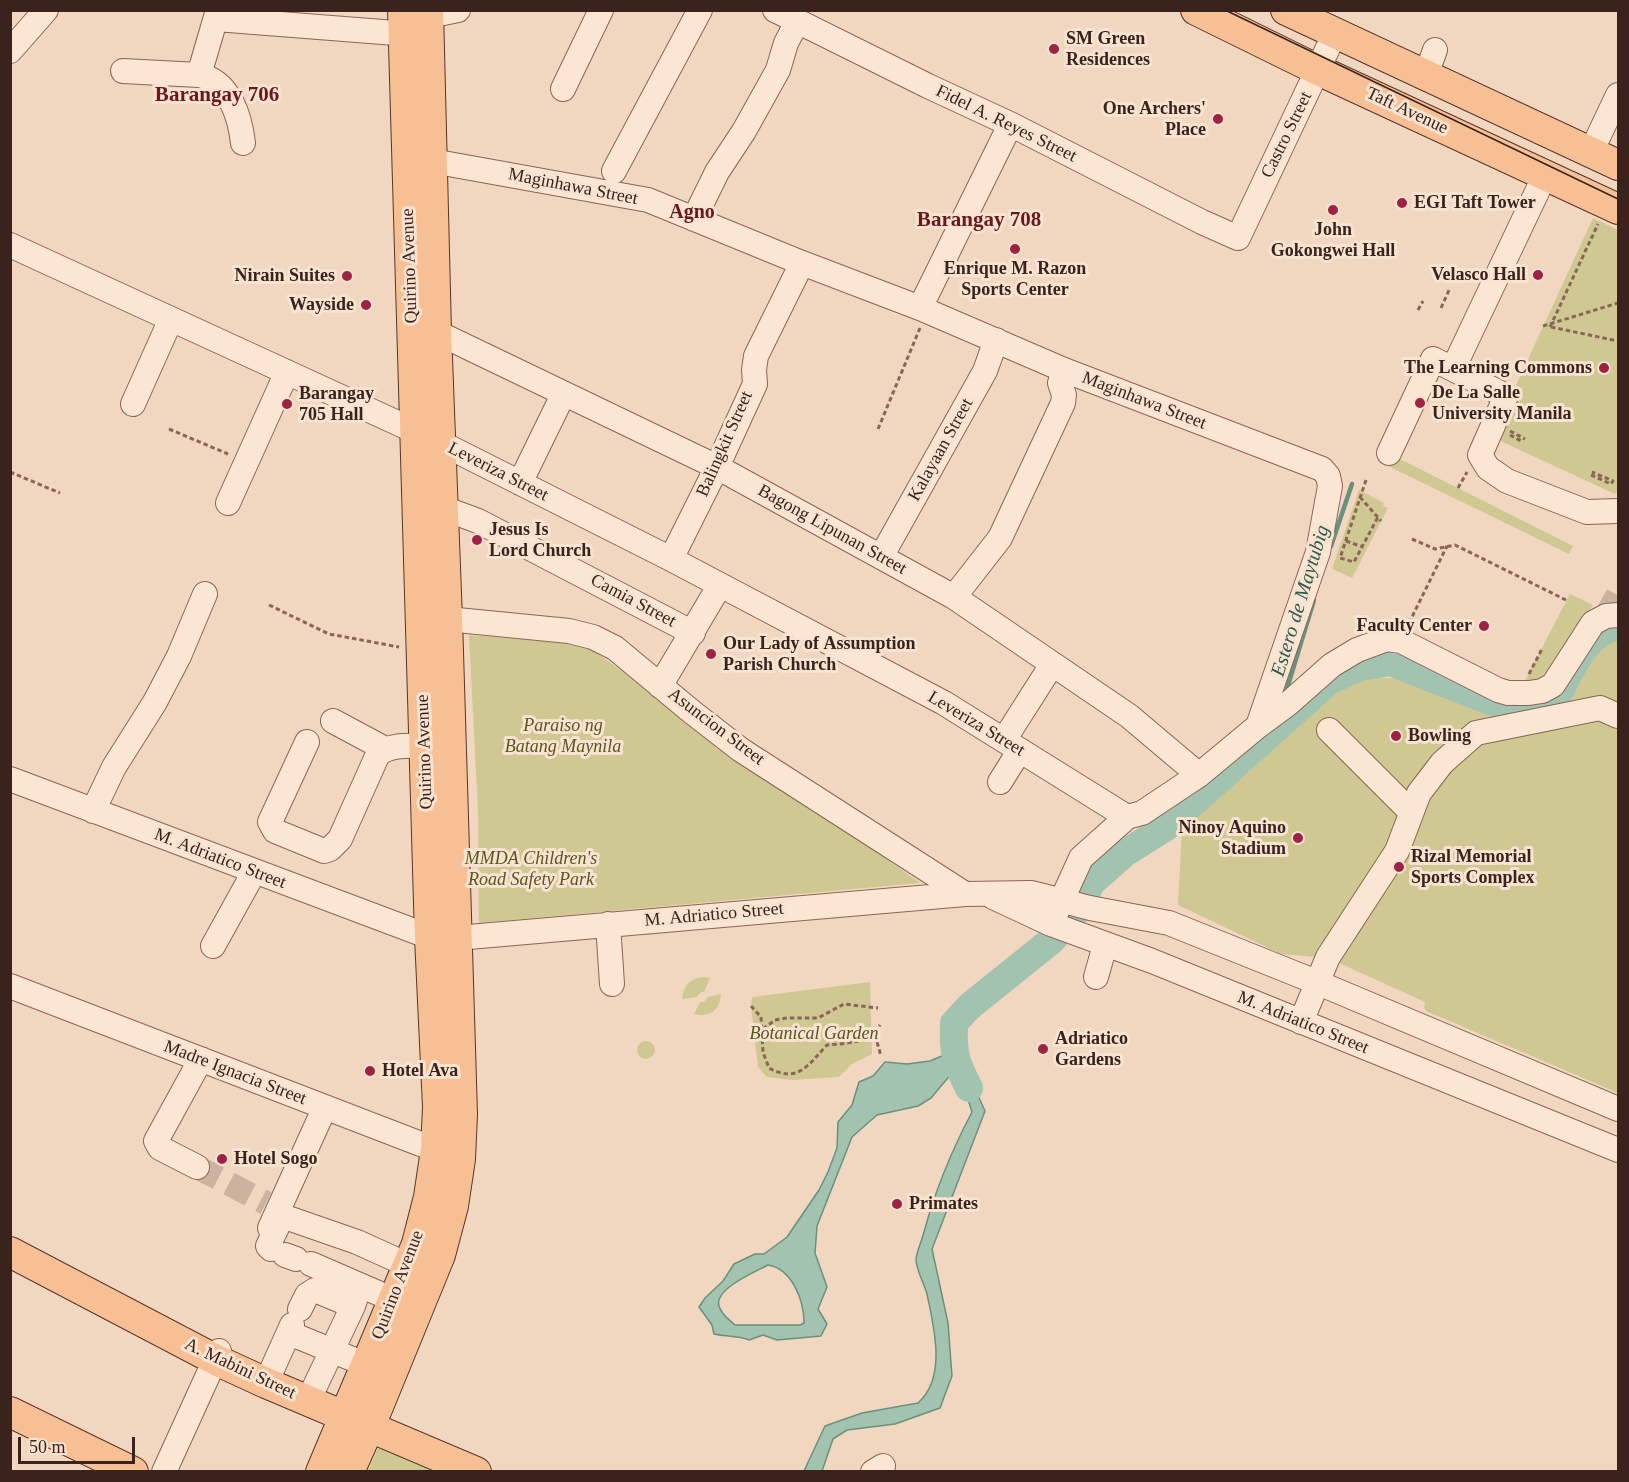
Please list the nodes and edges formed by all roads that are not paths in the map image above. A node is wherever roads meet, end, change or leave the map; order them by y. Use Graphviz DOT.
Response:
graph roads {
  1 [pos="46,10"];
  2 [pos="458,10"];
  3 [pos="601,10"];
  4 [pos="700,10"];
  5 [pos="775,10"];
  6 [pos="1196,10"];
  7 [pos="1286,10"];
  8 [pos="217,15"];
  9 [pos="346,20"];
  10 [pos="797,22"];
  11 [pos="412,23"];
  12 [pos="1335,33"];
  13 [pos="10,51"];
  14 [pos="1318,70"];
  15 [pos="123,71"];
  16 [pos="199,75"];
  17 [pos="563,89"];
  18 [pos="1618,95"];
  19 [pos="1010,125"];
  20 [pos="243,143"];
  21 [pos="1591,152"];
  22 [pos="432,161"];
  23 [pos="1618,165"];
  24 [pos="614,171"];
  25 [pos="1545,175"];
  26 [pos="1608,217"];
  27 [pos="694,219"];
  28 [pos="1238,238"];
  29 [pos="10,245"];
  30 [pos="802,263"];
  31 [pos="923,309"];
  32 [pos="171,319"];
  33 [pos="436,332"];
  34 [pos="996,340"];
  35 [pos="1453,369"];
  36 [pos="1064,370"];
  37 [pos="287,372"];
  38 [pos="561,399"];
  39 [pos="133,404"];
  40 [pos="428,437"];
  41 [pos="1389,453"];
  42 [pos="717,467"];
  43 [pos="520,483"];
  44 [pos="228,503"];
  45 [pos="443,508"];
  46 [pos="1617,511"];
  47 [pos="881,557"];
  48 [pos="671,559"];
  49 [pos="720,585"];
  50 [pos="205,594"];
  51 [pos="954,597"];
  52 [pos="1618,615"];
  53 [pos="447,619"];
  54 [pos="693,633"];
  55 [pos="1046,674"];
  56 [pos="660,686"];
  57 [pos="1274,715"];
  58 [pos="1618,716"];
  59 [pos="333,721"];
  60 [pos="1329,730"];
  61 [pos="307,742"];
  62 [pos="1012,745"];
  63 [pos="424,746"];
  64 [pos="385,748"];
  65 [pos="1199,775"];
  66 [pos="10,779"];
  67 [pos="1000,782"];
  68 [pos="93,811"];
  69 [pos="1411,813"];
  70 [pos="1128,818"];
  71 [pos="254,872"];
  72 [pos="976,895"];
  73 [pos="1073,904"];
  74 [pos="608,924"];
  75 [pos="1059,927"];
  76 [pos="443,938"];
  77 [pos="1105,945"];
  78 [pos="213,946"];
  79 [pos="1096,977"];
  80 [pos="1316,982"];
  81 [pos="612,984"];
  82 [pos="10,986"];
  83 [pos="1301,1022"];
  84 [pos="201,1059"];
  85 [pos="325,1107"];
  86 [pos="1618,1108"];
  87 [pos="1618,1150"];
  88 [pos="448,1154"];
  89 [pos="197,1167"];
  90 [pos="10,1252"];
  91 [pos="285,1254"];
  92 [pos="408,1265"];
  93 [pos="356,1296"];
  94 [pos="394,1300"];
  95 [pos="294,1323"];
  96 [pos="333,1351"];
  97 [pos="217,1356"];
  98 [pos="367,1365"];
  99 [pos="266,1383"];
  100 [pos="308,1401"];
  101 [pos="10,1412"];
  102 [pos="358,1421"];
  103 [pos="131,1471"];
  104 [pos="164,1472"];
  105 [pos="321,1472"];
  106 [pos="349,1472"];
  107 [pos="476,1472"];
  1 -- 13 [label="street"];
  2 -- 11 [label="street"];
  3 -- 17 [label="street"];
  4 -- 24 [label="street"];
  5 -- 10 [label="street, Fidel A. Reyes Street"];
  6 -- 14 [label="main road, Taft Avenue"];
  7 -- 12 [label="main road"];
  8 -- 9 [label="street"];
  8 -- 16 [label="street"];
  9 -- 11 [label="street"];
  10 -- 19 [label="street, Fidel A. Reyes Street"];
  10 -- 27 [label="street"];
  11 -- 22 [label="main road, Quirino Avenue"];
  11 -- 40 [label="main road, Quirino Avenue"];
  12 -- 14 [label="street, Castro Street"];
  12 -- 21 [label="main road"];
  14 -- 25 [label="main road, Taft Avenue"];
  14 -- 28 [label="street, Castro Street"];
  15 -- 16 [label="street"];
  16 -- 20 [label="street"];
  18 -- 21 [label="street"];
  19 -- 28 [label="street, Fidel A. Reyes Street"];
  19 -- 31 [label="street"];
  21 -- 23 [label="main road"];
  22 -- 27 [label="street, Maginhawa Street"];
  22 -- 33 [label="main road, Quirino Avenue"];
  25 -- 26 [label="main road, Taft Avenue"];
  25 -- 35 [label="street"];
  27 -- 30 [label="street, Maginhawa Street"];
  29 -- 32 [label="street, Leveriza Street"];
  30 -- 31 [label="street, Maginhawa Street"];
  30 -- 42 [label="street, Balingkit Street"];
  31 -- 34 [label="street, Maginhawa Street"];
  32 -- 37 [label="street, Leveriza Street"];
  32 -- 39 [label="street"];
  33 -- 40 [label="main road, Quirino Avenue"];
  33 -- 42 [label="street, Bagong Lipunan Street"];
  34 -- 36 [label="street, Maginhawa Street"];
  34 -- 47 [label="street, Kalayaan Street"];
  35 -- 41 [label="street"];
  35 -- 46 [label="street"];
  36 -- 51 [label="street"];
  36 -- 57 [label="street, Maginhawa Street"];
  37 -- 40 [label="street, Leveriza Street"];
  37 -- 44 [label="street"];
  38 -- 43 [label="street"];
  40 -- 43 [label="street, Leveriza Street"];
  40 -- 45 [label="main road, Quirino Avenue"];
  40 -- 63 [label="main road, Quirino Avenue"];
  42 -- 47 [label="street, Bagong Lipunan Street"];
  42 -- 48 [label="street, Balingkit Street"];
  43 -- 48 [label="street, Leveriza Street"];
  45 -- 53 [label="main road, Quirino Avenue"];
  45 -- 54 [label="street, Camia Street"];
  47 -- 51 [label="street, Bagong Lipunan Street"];
  48 -- 49 [label="street, Leveriza Street"];
  49 -- 54 [label="street"];
  49 -- 62 [label="street, Leveriza Street"];
  50 -- 68 [label="street"];
  51 -- 65 [label="street, Bagong Lipunan Street"];
  52 -- 57 [label="street"];
  53 -- 56 [label="street, Asuncion Street"];
  53 -- 76 [label="main road, Quirino Avenue"];
  54 -- 56 [label="street"];
  55 -- 62 [label="street"];
  56 -- 72 [label="street, Asuncion Street"];
  57 -- 65 [label="street"];
  58 -- 69 [label="street"];
  59 -- 64 [label="street"];
  60 -- 69 [label="street"];
  61 -- 64 [label="street"];
  62 -- 67 [label="street"];
  62 -- 70 [label="street, Leveriza Street"];
  63 -- 64 [label="street"];
  63 -- 76 [label="main road, Quirino Avenue"];
  65 -- 70 [label="street"];
  66 -- 68 [label="street, M. Adriatico Street"];
  68 -- 71 [label="street, M. Adriatico Street"];
  69 -- 80 [label="street"];
  70 -- 73 [label="street"];
  71 -- 76 [label="street, M. Adriatico Street"];
  71 -- 78 [label="street"];
  72 -- 73 [label="street, M. Adriatico Street"];
  72 -- 74 [label="street, M. Adriatico Street"];
  72 -- 75 [label="street, M. Adriatico Street"];
  73 -- 75 [label="street"];
  73 -- 80 [label="street, M. Adriatico Street"];
  74 -- 76 [label="street, M. Adriatico Street"];
  74 -- 81 [label="street"];
  75 -- 77 [label="street, M. Adriatico Street"];
  76 -- 88 [label="main road, Quirino Avenue"];
  77 -- 79 [label="street"];
  77 -- 83 [label="street, M. Adriatico Street"];
  80 -- 83 [label="street"];
  80 -- 86 [label="street, M. Adriatico Street"];
  82 -- 84 [label="street, Madre Ignacia Street"];
  83 -- 87 [label="street, M. Adriatico Street"];
  84 -- 85 [label="street, Madre Ignacia Street"];
  84 -- 89 [label="street"];
  85 -- 88 [label="street, Madre Ignacia Street"];
  85 -- 91 [label="street"];
  88 -- 92 [label="main road, Quirino Avenue"];
  88 -- 102 [label="main road, Quirino Avenue"];
  90 -- 97 [label="main road, A. Mabini Street"];
  91 -- 92 [label="street"];
  91 -- 93 [label="street"];
  92 -- 94 [label="main road, Quirino Avenue"];
  93 -- 94 [label="street"];
  93 -- 95 [label="street"];
  93 -- 96 [label="street"];
  94 -- 98 [label="main road, Quirino Avenue"];
  95 -- 96 [label="street"];
  95 -- 99 [label="street"];
  96 -- 98 [label="street"];
  96 -- 100 [label="street"];
  97 -- 99 [label="main road, A. Mabini Street"];
  97 -- 104 [label="street"];
  98 -- 102 [label="main road, Quirino Avenue"];
  99 -- 100 [label="main road, A. Mabini Street"];
  100 -- 102 [label="main road, A. Mabini Street"];
  101 -- 103 [label="main road"];
  102 -- 105 [label="main road, Quirino Avenue"];
  102 -- 106 [label="main road, Quirino Avenue"];
  102 -- 107 [label="main road, A. Mabini Street"];
}
